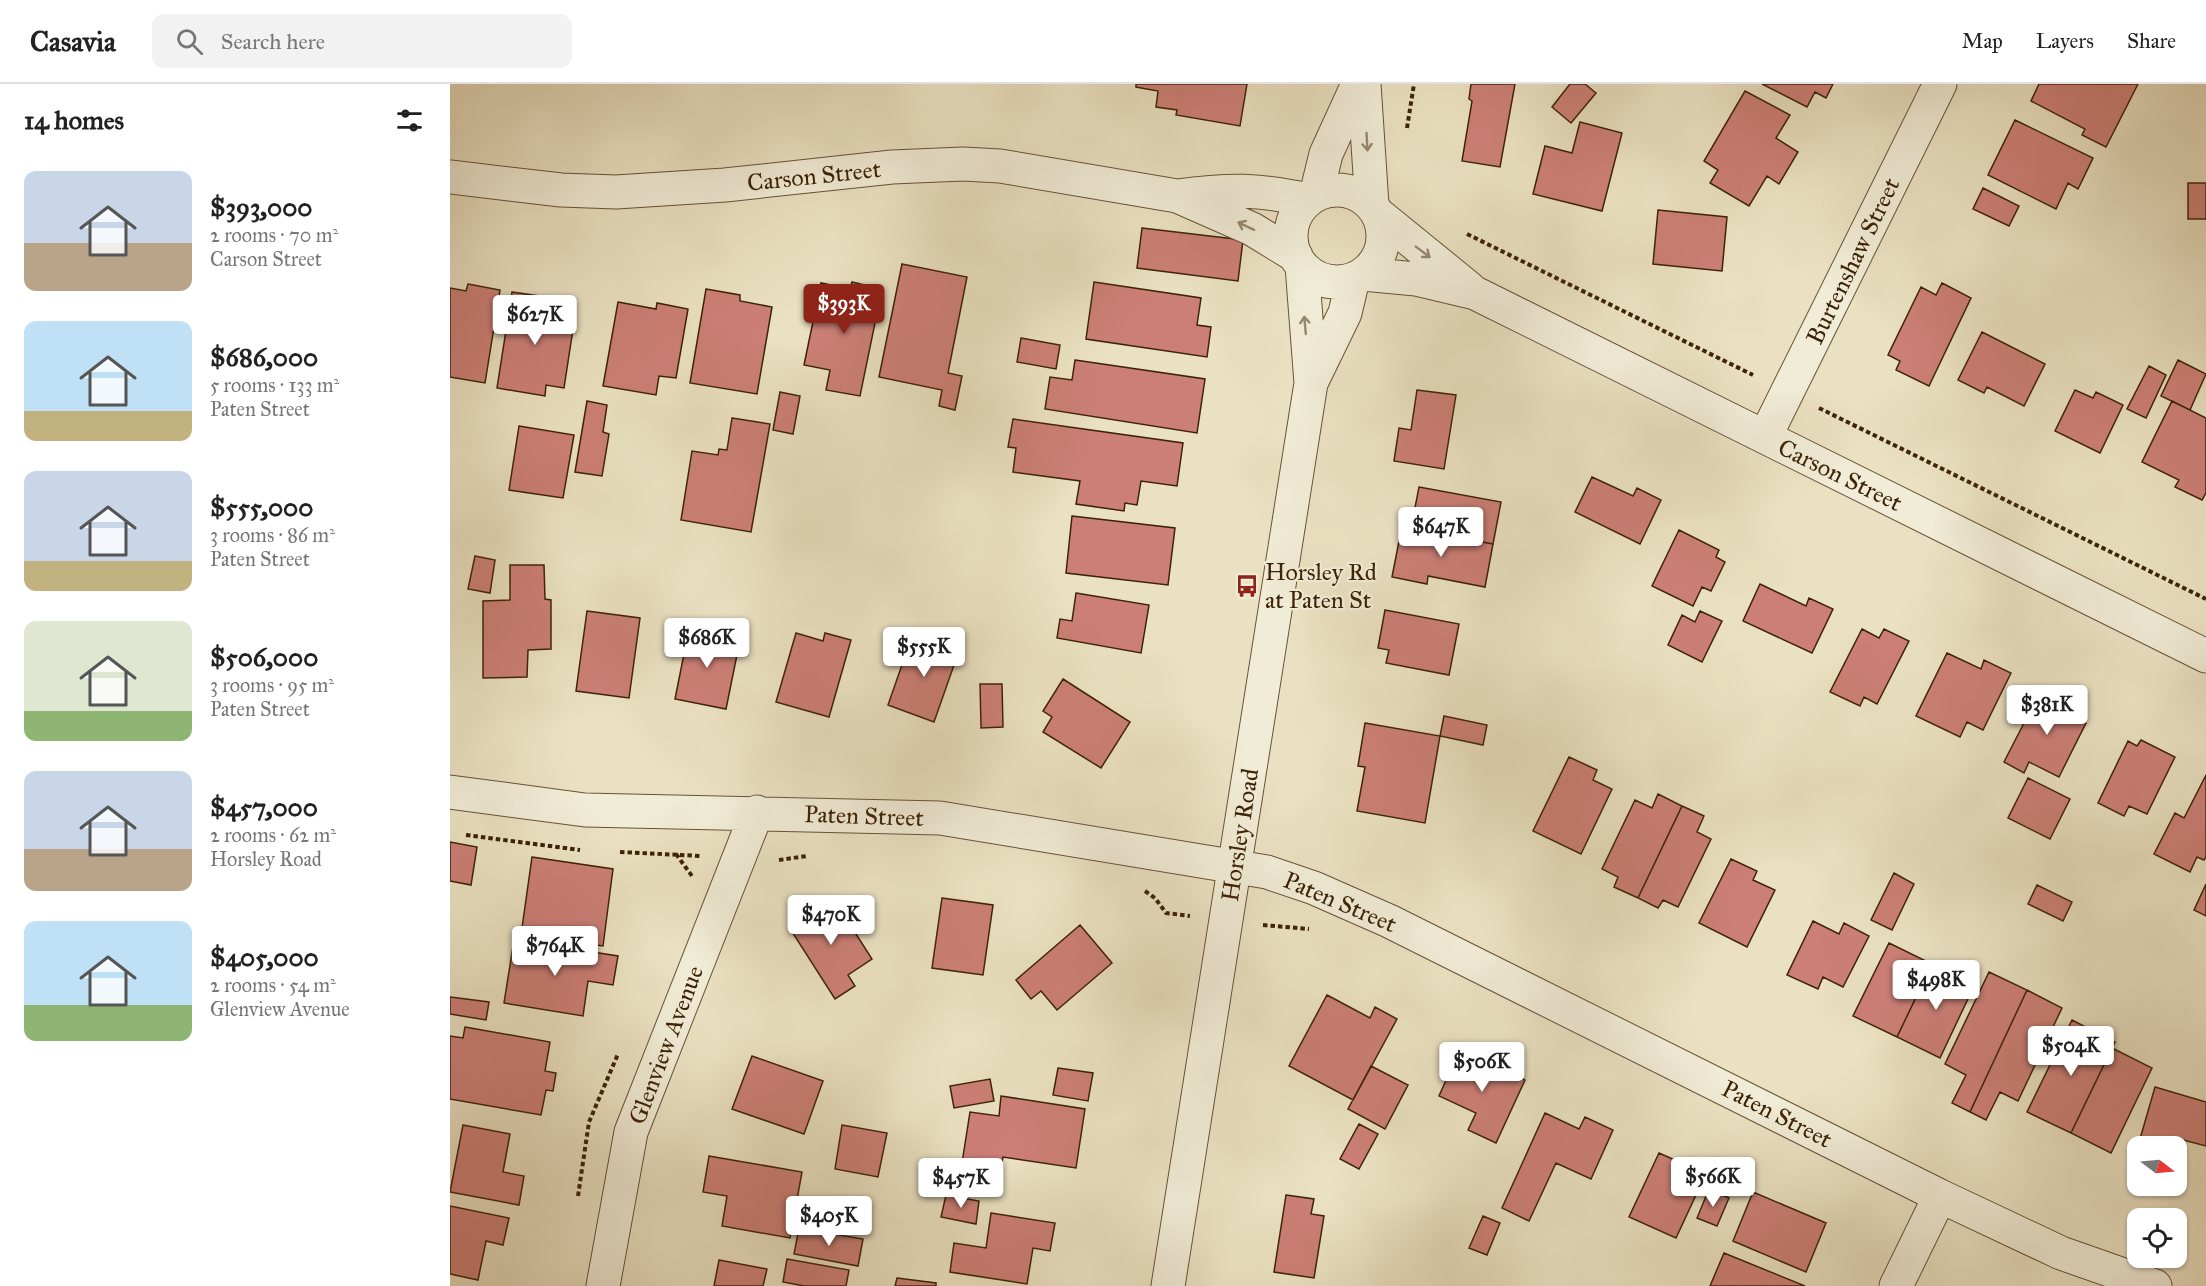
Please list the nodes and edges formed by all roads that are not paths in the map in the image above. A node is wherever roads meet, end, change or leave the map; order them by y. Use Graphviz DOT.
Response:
graph roads {
  1 [pos="1358,84"];
  2 [pos="1364,84"];
  3 [pos="1940,84"];
  4 [pos="450,177"];
  5 [pos="1177,196"];
  6 [pos="1312,197"];
  7 [pos="1375,210"];
  8 [pos="1299,261"];
  9 [pos="1358,276"];
  10 [pos="1475,293"];
  11 [pos="1311,383"];
  12 [pos="1765,437"];
  13 [pos="2206,656"];
  14 [pos="450,792"];
  15 [pos="757,812"];
  16 [pos="1236,865"];
  17 [pos="1940,1196"];
  18 [pos="603,1286"];
  19 [pos="1168,1286"];
  20 [pos="1896,1286"];
  21 [pos="2155,1286"];
  1 -- 6 [label="street"];
  2 -- 7 [label="street, one-way"];
  3 -- 12 [label="street, Burtenshaw Street"];
  4 -- 5 [label="street, Carson Street"];
  5 -- 6 [label="street, Carson Street"];
  8 -- 5 [label="street, Carson Street, one-way"];
  6 -- 7 [label="street"];
  6 -- 8 [label="street"];
  7 -- 9 [label="street"];
  7 -- 10 [label="street, Carson Street, one-way"];
  8 -- 9 [label="street"];
  11 -- 8 [label="street, Horsley Road, one-way"];
  9 -- 10 [label="street, Carson Street"];
  9 -- 11 [label="street, Horsley Road"];
  10 -- 12 [label="street, Carson Street"];
  11 -- 16 [label="street, Horsley Road"];
  12 -- 13 [label="street, Carson Street"];
  14 -- 15 [label="street, Paten Street"];
  15 -- 16 [label="street, Paten Street"];
  15 -- 18 [label="street, Glenview Avenue"];
  16 -- 17 [label="street, Paten Street"];
  16 -- 19 [label="street, Horsley Road"];
  17 -- 20 [label="street"];
  17 -- 21 [label="street, Paten Street"];
}
